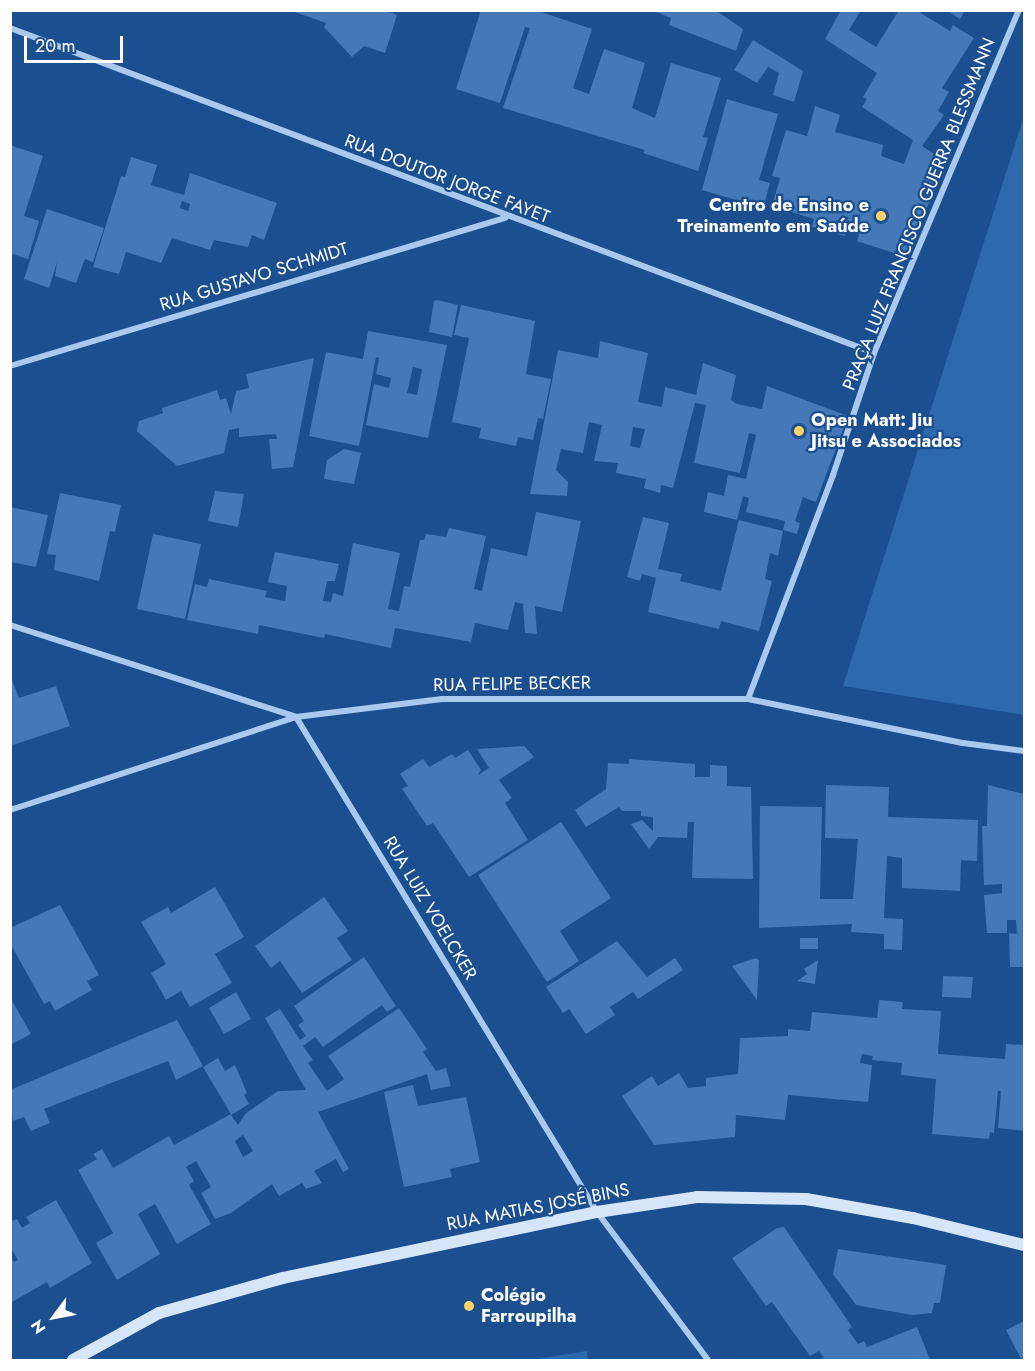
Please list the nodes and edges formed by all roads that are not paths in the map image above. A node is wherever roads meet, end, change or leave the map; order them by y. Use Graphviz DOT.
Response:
graph roads {
  1 [pos="1019,10"];
  2 [pos="10,28"];
  3 [pos="506,217"];
  4 [pos="874,353"];
  5 [pos="10,366"];
  6 [pos="10,625"];
  7 [pos="748,699"];
  8 [pos="296,717"];
  9 [pos="1024,751"];
  10 [pos="10,810"];
  11 [pos="597,1212"];
  12 [pos="1024,1245"];
  13 [pos="73,1360"];
  14 [pos="708,1360"];
  1 -- 4 [label="street, PRAÇA LUIZ FRANCISCO GUERRA BLESSMANN"];
  2 -- 3 [label="street, RUA DOUTOR JORGE FAYET"];
  3 -- 4 [label="street, RUA DOUTOR JORGE FAYET"];
  3 -- 5 [label="street, RUA GUSTAVO SCHMIDT"];
  4 -- 7 [label="street, PRAÇA LUIZ FRANCISCO GUERRA BLESSMANN"];
  6 -- 8 [label="street"];
  7 -- 8 [label="street, RUA FELIPE BECKER"];
  7 -- 9 [label="street, RUA FELIPE BECKER"];
  8 -- 10 [label="street, RUA FELIPE BECKER"];
  8 -- 11 [label="street, RUA LUIZ VOELCKER"];
  11 -- 12 [label="main road, RUA MATIAS JOSÉ BINS"];
  11 -- 13 [label="main road, RUA MATIAS JOSÉ BINS"];
  11 -- 14 [label="street, RUA LUIZ VOELCKER"];
}
